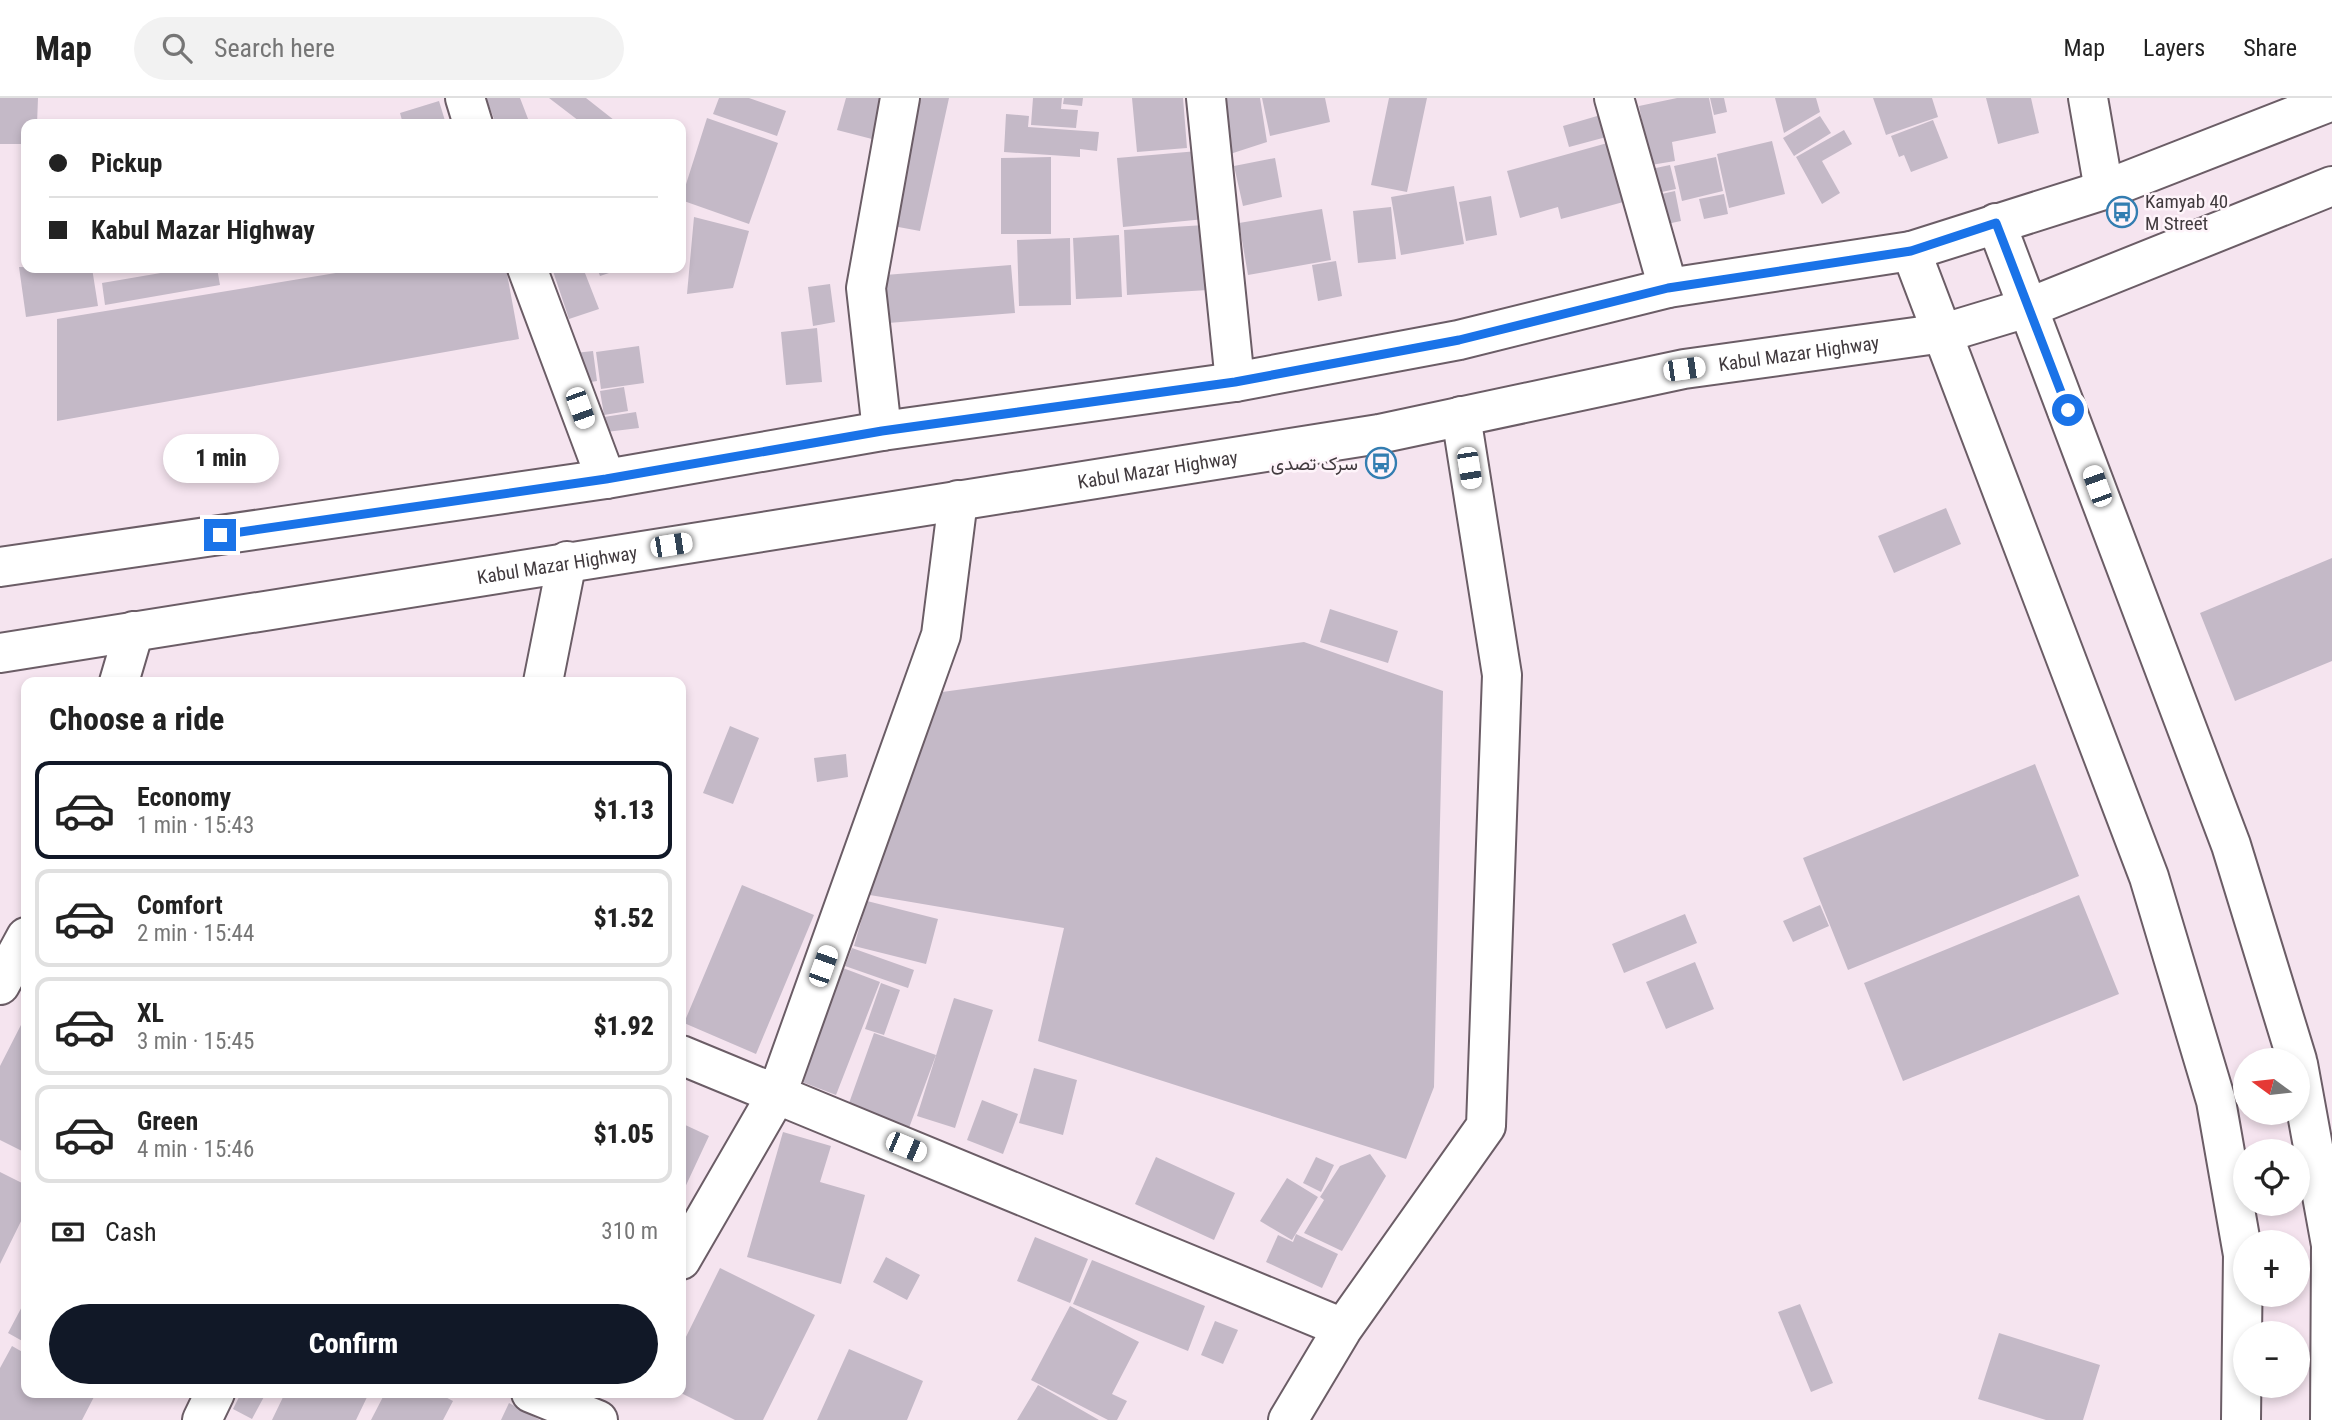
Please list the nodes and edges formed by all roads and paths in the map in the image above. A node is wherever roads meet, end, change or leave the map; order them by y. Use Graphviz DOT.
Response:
graph roads {
  1 [pos="465,98"];
  2 [pos="900,98"];
  3 [pos="1206,98"];
  4 [pos="1614,98"];
  5 [pos="2088,98"];
  6 [pos="2332,101"];
  7 [pos="471,119"];
  8 [pos="2332,186"];
  9 [pos="2104,190"];
  10 [pos="1996,223"];
  11 [pos="1911,251"];
  12 [pos="529,273"];
  13 [pos="1668,288"];
  14 [pos="2030,307"];
  15 [pos="1944,333"];
  16 [pos="1235,382"];
  17 [pos="1461,416"];
  18 [pos="882,431"];
  19 [pos="606,479"];
  20 [pos="958,500"];
  21 [pos="567,561"];
  22 [pos="0,567"];
  23 [pos="134,631"];
  24 [pos="0,653"];
  25 [pos="120,677"];
  26 [pos="544,677"];
  27 [pos="21,946"];
  28 [pos="0,985"];
  29 [pos="2293,1048"];
  30 [pos="686,1057"];
  31 [pos="778,1094"];
  32 [pos="2309,1125"];
  33 [pos="686,1251"];
  34 [pos="1343,1328"];
  35 [pos="213,1398"];
  36 [pos="550,1398"];
  37 [pos="597,1410"];
  38 [pos="202,1420"];
  39 [pos="1288,1420"];
  40 [pos="2241,1420"];
  41 [pos="2330,1420"];
  1 -- 7 [label="main road"];
  2 -- 18 [label="main road"];
  3 -- 16 [label="main road"];
  4 -- 13 [label="main road"];
  5 -- 9 [label="main road"];
  6 -- 9 [label="main road"];
  8 -- 14 [label="main road, Kabul Mazar Highway"];
  9 -- 10 [label="main road"];
  10 -- 11 [label="main road"];
  10 -- 14 [label="main road"];
  11 -- 13 [label="main road"];
  11 -- 15 [label="main road"];
  12 -- 19 [label="main road"];
  13 -- 16 [label="main road"];
  14 -- 15 [label="main road, Kabul Mazar Highway"];
  14 -- 29 [label="main road"];
  15 -- 17 [label="main road, Kabul Mazar Highway"];
  15 -- 40 [label="main road"];
  16 -- 18 [label="main road"];
  17 -- 20 [label="main road, Kabul Mazar Highway"];
  17 -- 34 [label="main road"];
  18 -- 19 [label="main road"];
  19 -- 22 [label="main road"];
  20 -- 21 [label="main road, Kabul Mazar Highway"];
  20 -- 31 [label="main road"];
  21 -- 23 [label="main road, Kabul Mazar Highway"];
  21 -- 26 [label="main road"];
  23 -- 24 [label="main road, Kabul Mazar Highway"];
  23 -- 25 [label="main road"];
  27 -- 28 [label="main road"];
  30 -- 31 [label="main road"];
  31 -- 33 [label="main road"];
  31 -- 34 [label="main road"];
  32 -- 41 [label="main road"];
  34 -- 39 [label="main road"];
  35 -- 38 [label="main road"];
  36 -- 37 [label="main road"];
}
